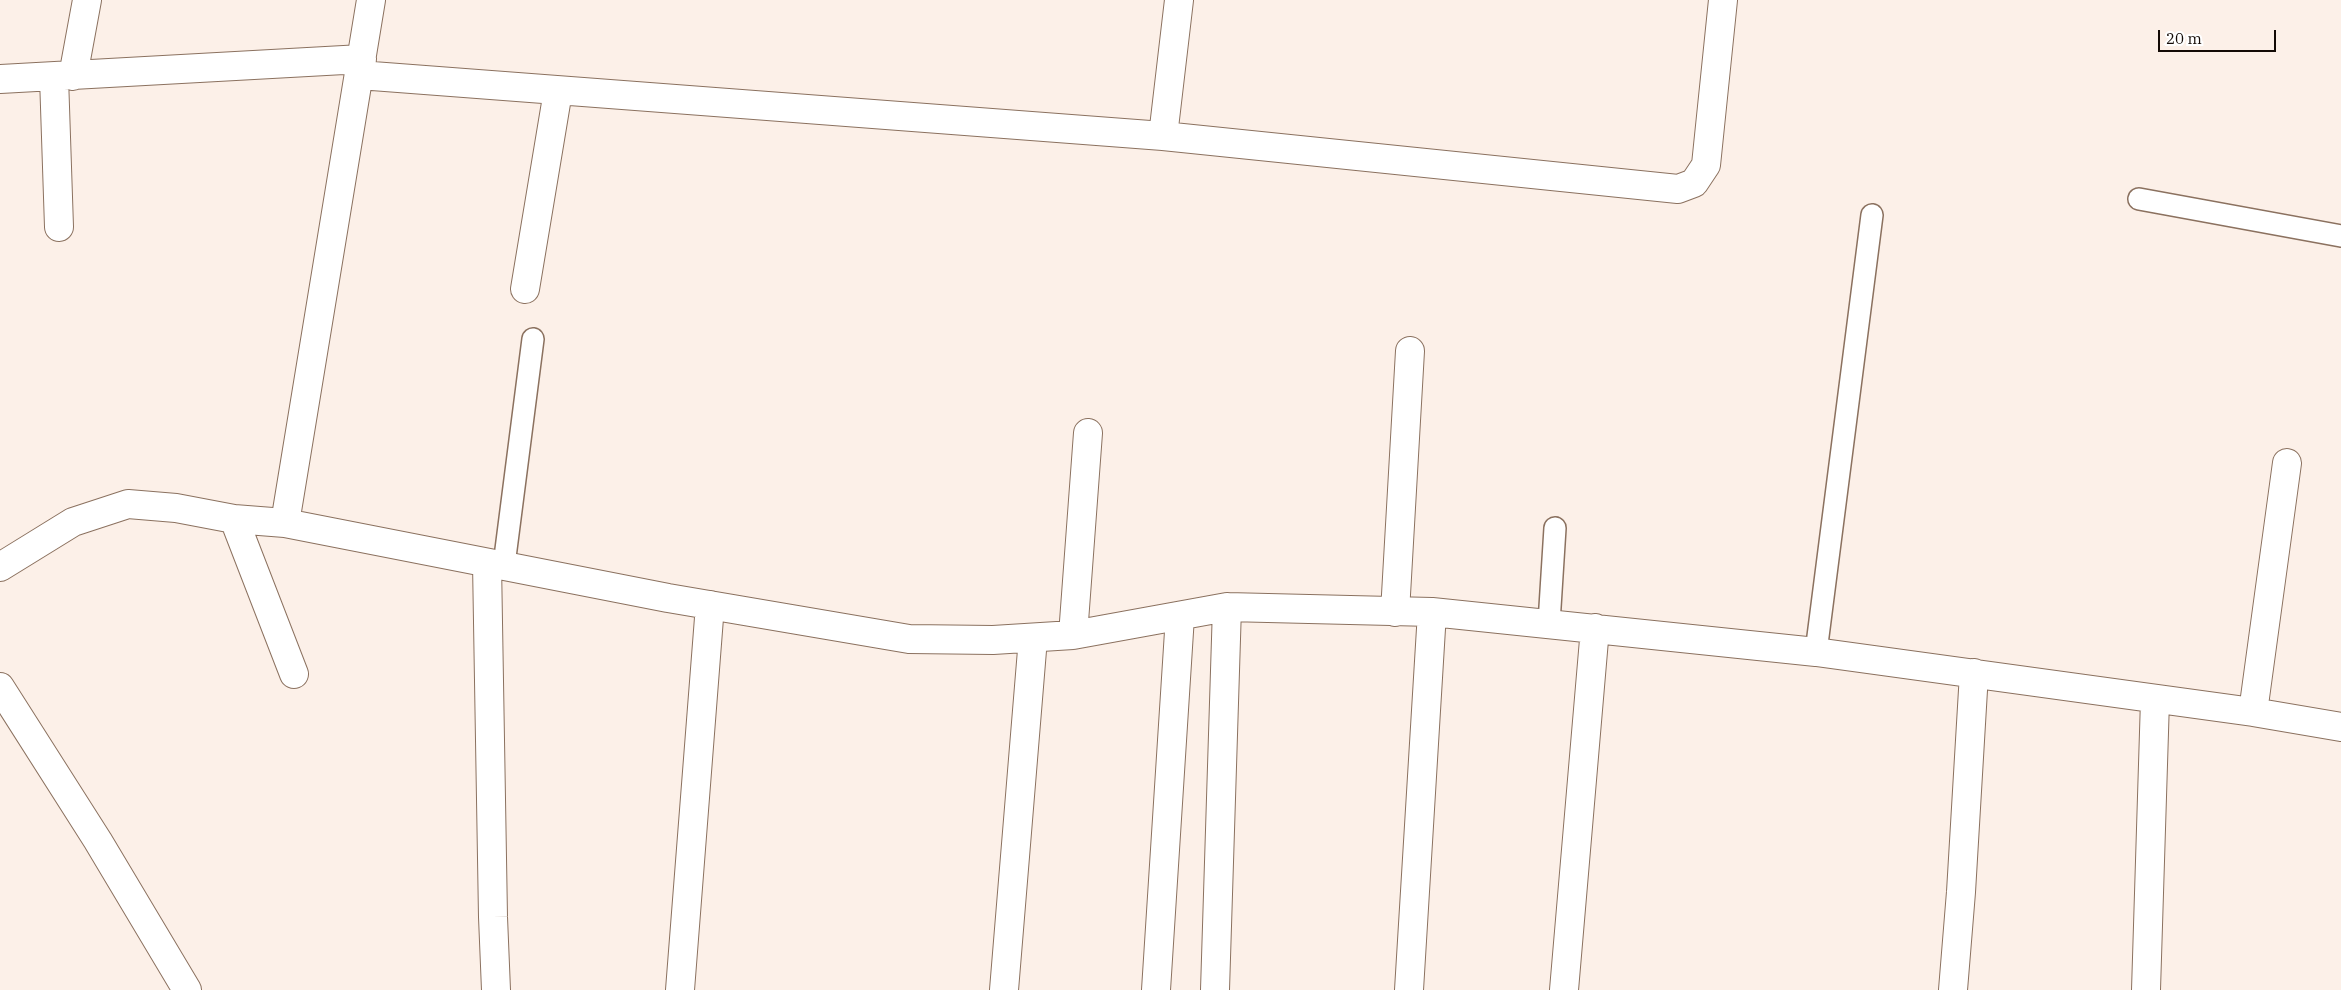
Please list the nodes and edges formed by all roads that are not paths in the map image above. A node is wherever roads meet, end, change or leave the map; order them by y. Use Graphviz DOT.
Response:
graph roads {
  1 [pos="86,0"];
  2 [pos="371,0"];
  3 [pos="1178,0"];
  4 [pos="1723,0"];
  5 [pos="361,67"];
  6 [pos="64,76"];
  7 [pos="0,79"];
  8 [pos="558,91"];
  9 [pos="1163,136"];
  10 [pos="2139,198"];
  11 [pos="1872,215"];
  12 [pos="59,227"];
  13 [pos="2341,236"];
  14 [pos="525,289"];
  15 [pos="533,339"];
  16 [pos="1410,352"];
  17 [pos="1088,433"];
  18 [pos="2286,463"];
  19 [pos="234,519"];
  20 [pos="285,524"];
  21 [pos="1555,528"];
  22 [pos="495,564"];
  23 [pos="0,567"];
  24 [pos="710,605"];
  25 [pos="1227,607"];
  26 [pos="1395,612"];
  27 [pos="1432,612"];
  28 [pos="1180,616"];
  29 [pos="1550,623"];
  30 [pos="1595,628"];
  31 [pos="1073,635"];
  32 [pos="1033,638"];
  33 [pos="1816,652"];
  34 [pos="1974,673"];
  35 [pos="294,674"];
  36 [pos="0,687"];
  37 [pos="2155,700"];
  38 [pos="2254,712"];
  39 [pos="2341,727"];
  40 [pos="187,990"];
  41 [pos="496,990"];
  42 [pos="680,990"];
  43 [pos="1004,990"];
  44 [pos="1156,990"];
  45 [pos="1215,990"];
  46 [pos="1409,990"];
  47 [pos="1564,990"];
  48 [pos="1953,990"];
  49 [pos="2146,990"];
  1 -- 6 [label="street"];
  2 -- 5 [label="street"];
  3 -- 9 [label="street"];
  4 -- 9 [label="street"];
  5 -- 6 [label="street"];
  5 -- 8 [label="street"];
  5 -- 20 [label="street"];
  6 -- 7 [label="street"];
  6 -- 12 [label="street"];
  8 -- 9 [label="street"];
  8 -- 14 [label="street"];
  10 -- 13 [label="lane"];
  11 -- 33 [label="lane"];
  15 -- 22 [label="lane"];
  16 -- 26 [label="street"];
  17 -- 31 [label="street"];
  18 -- 38 [label="street"];
  19 -- 20 [label="street"];
  19 -- 23 [label="street"];
  19 -- 35 [label="street"];
  20 -- 22 [label="street"];
  21 -- 29 [label="lane"];
  22 -- 24 [label="street"];
  22 -- 41 [label="street"];
  24 -- 32 [label="street"];
  24 -- 42 [label="street"];
  25 -- 26 [label="street"];
  25 -- 28 [label="street"];
  25 -- 45 [label="street"];
  26 -- 27 [label="street"];
  27 -- 29 [label="street"];
  27 -- 46 [label="street"];
  28 -- 31 [label="street"];
  28 -- 44 [label="street"];
  29 -- 30 [label="street"];
  30 -- 33 [label="street"];
  30 -- 47 [label="street"];
  31 -- 32 [label="street"];
  32 -- 43 [label="street"];
  33 -- 34 [label="street"];
  34 -- 37 [label="street"];
  34 -- 48 [label="street"];
  36 -- 40 [label="street"];
  37 -- 38 [label="street"];
  37 -- 49 [label="street"];
  38 -- 39 [label="street"];
}
